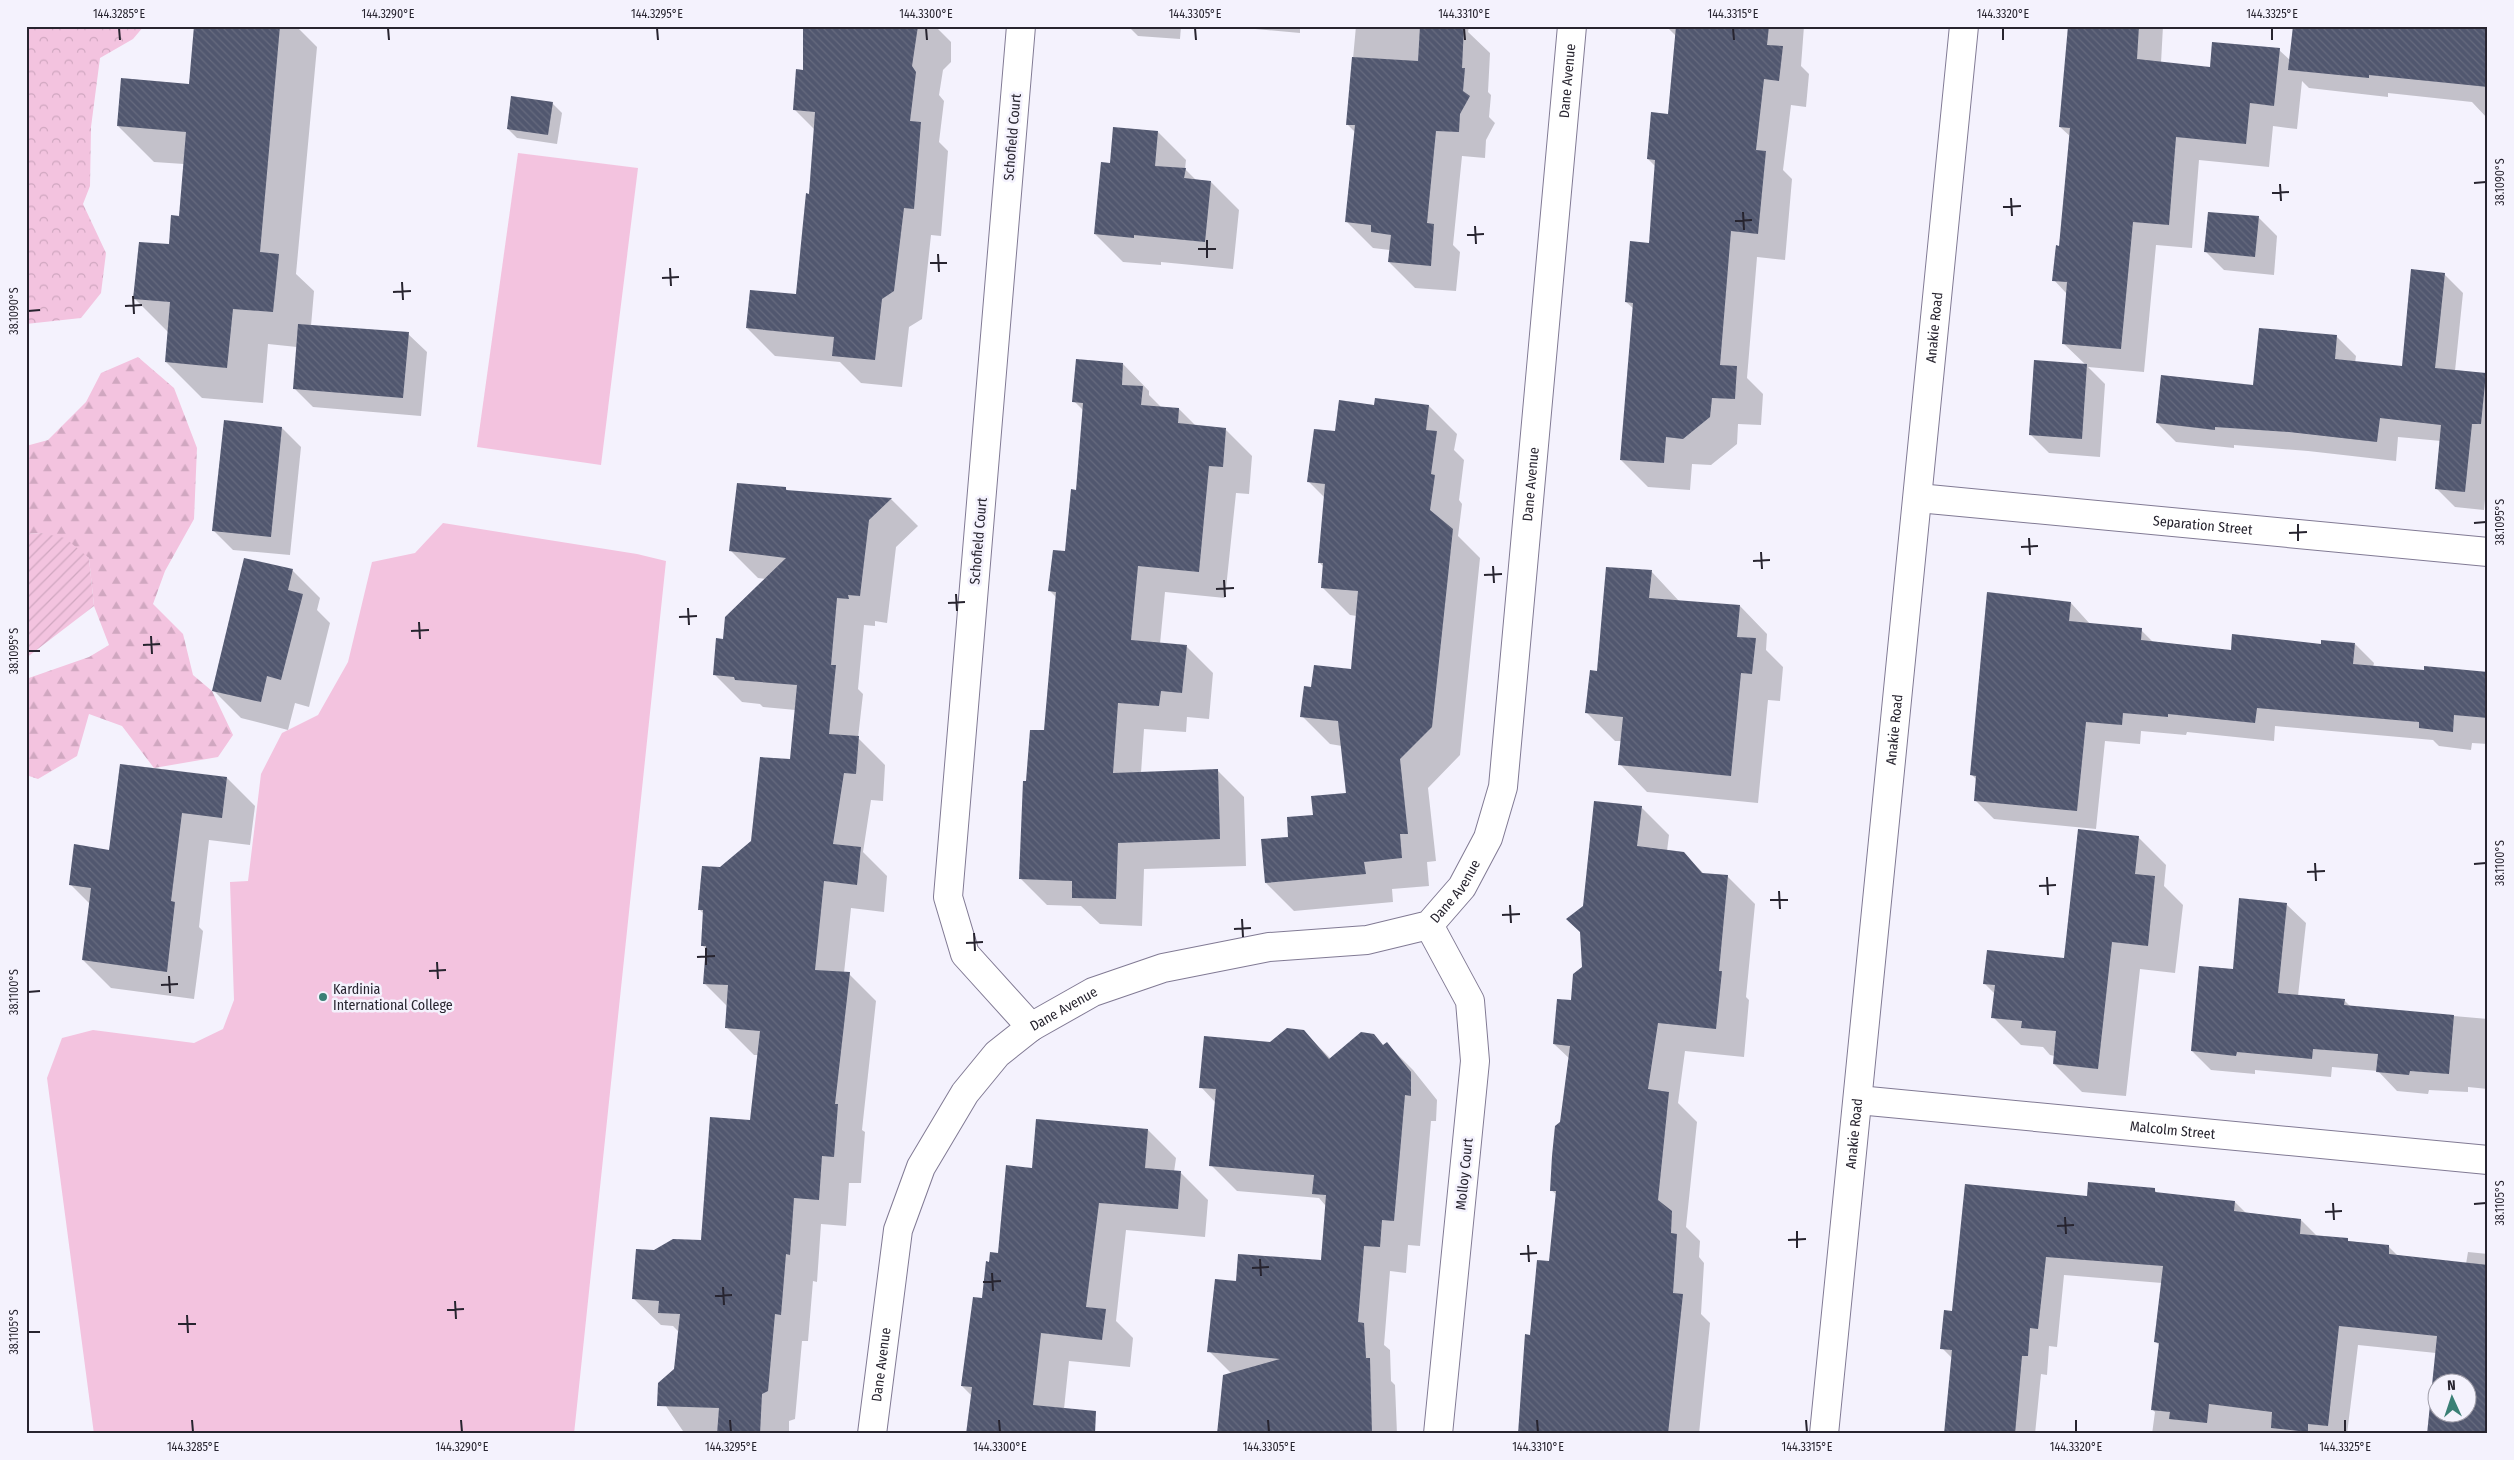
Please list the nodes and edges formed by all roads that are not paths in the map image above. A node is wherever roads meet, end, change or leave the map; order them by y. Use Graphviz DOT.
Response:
graph roads {
  1 [pos="1021,26"];
  2 [pos="1572,26"];
  3 [pos="1964,26"];
  4 [pos="1918,498"];
  5 [pos="2488,552"];
  6 [pos="1429,924"];
  7 [pos="1032,1027"];
  8 [pos="1858,1100"];
  9 [pos="2488,1160"];
  10 [pos="872,1434"];
  11 [pos="1438,1434"];
  12 [pos="1824,1434"];
  1 -- 7 [label="street, Schofield Court"];
  2 -- 6 [label="street, Dane Avenue"];
  3 -- 4 [label="street, Anakie Road"];
  4 -- 5 [label="street, Separation Street"];
  4 -- 8 [label="street, Anakie Road"];
  6 -- 7 [label="street, Dane Avenue"];
  6 -- 11 [label="street, Molloy Court"];
  7 -- 10 [label="street, Dane Avenue"];
  8 -- 9 [label="street, Malcolm Street"];
  8 -- 12 [label="street, Anakie Road"];
}
